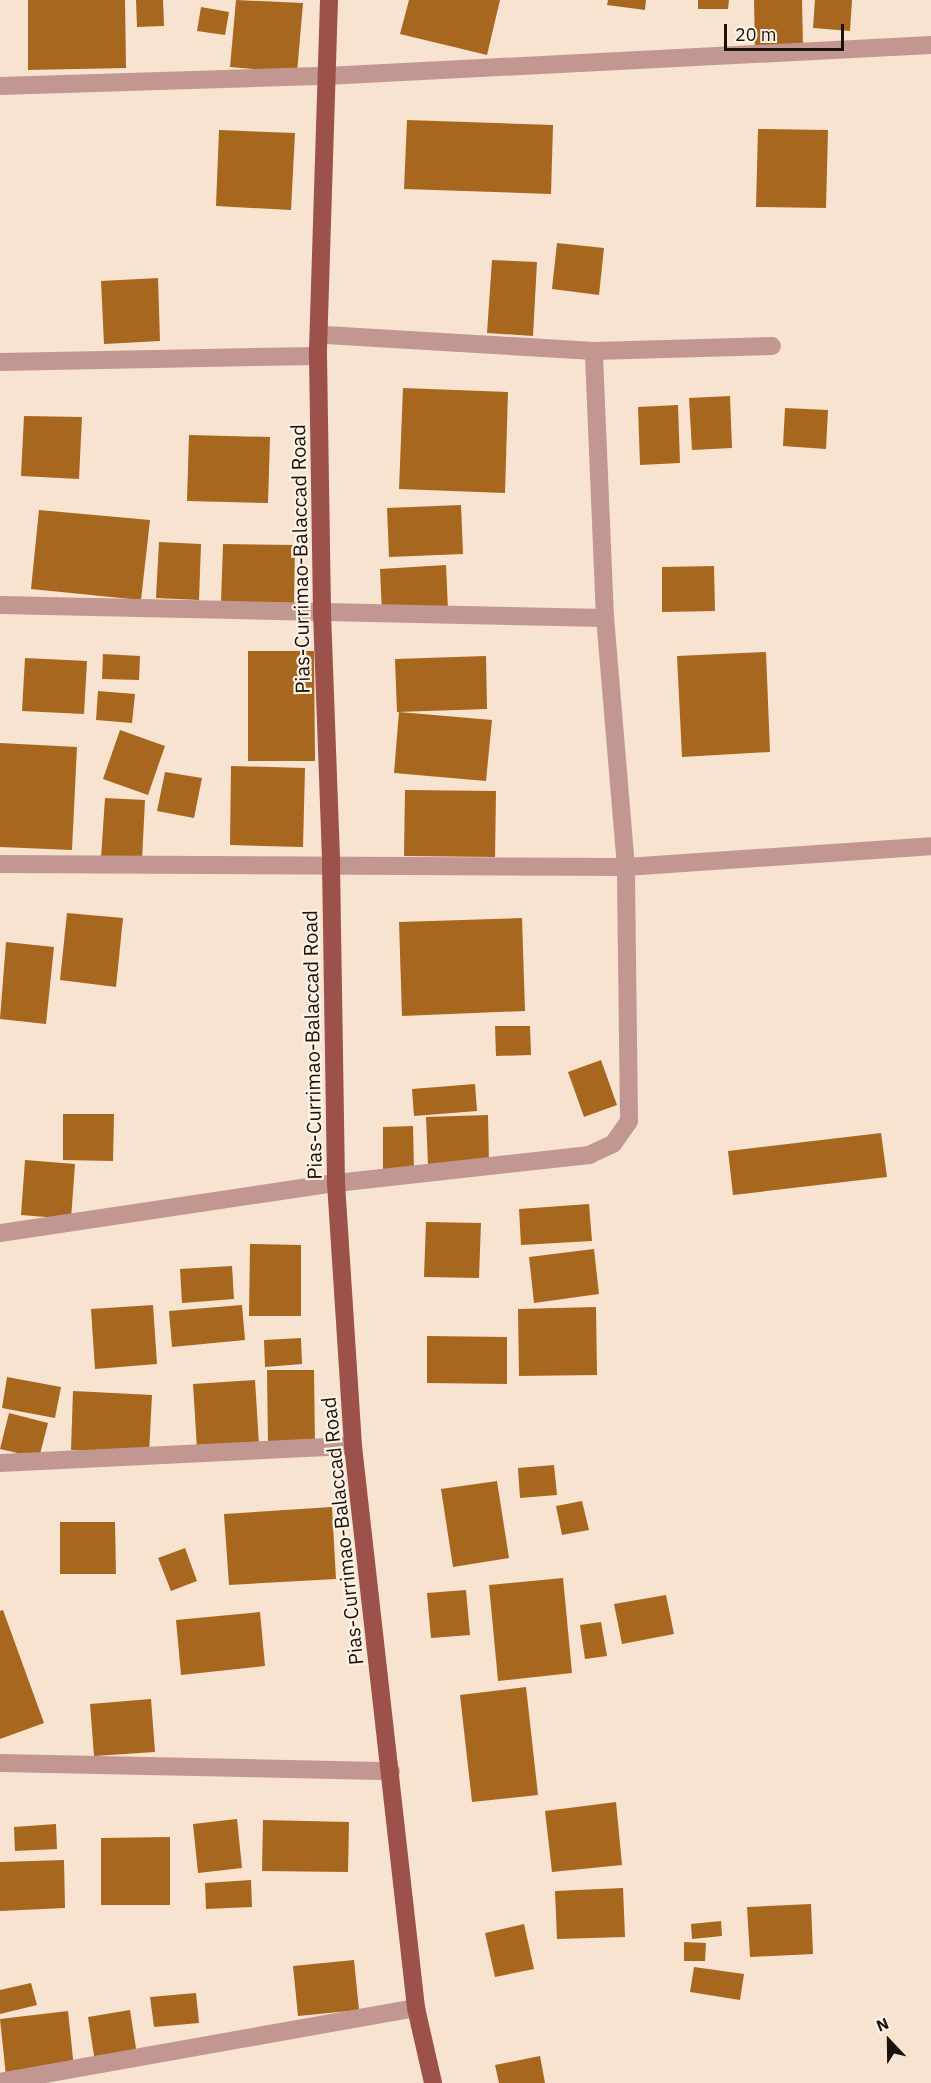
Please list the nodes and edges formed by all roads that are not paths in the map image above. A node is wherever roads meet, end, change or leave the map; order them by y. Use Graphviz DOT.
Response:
graph roads {
  1 [pos="329,0"];
  2 [pos="931,45"];
  3 [pos="326,76"];
  4 [pos="0,86"];
  5 [pos="321,334"];
  6 [pos="772,346"];
  7 [pos="594,351"];
  8 [pos="318,356"];
  9 [pos="0,362"];
  10 [pos="0,605"];
  11 [pos="322,613"];
  12 [pos="605,618"];
  13 [pos="931,846"];
  14 [pos="0,864"];
  15 [pos="331,864"];
  16 [pos="626,867"];
  17 [pos="336,1183"];
  18 [pos="0,1233"];
  19 [pos="353,1446"];
  20 [pos="0,1463"];
  21 [pos="0,1763"];
  22 [pos="391,1771"];
  23 [pos="416,2008"];
  24 [pos="0,2082"];
  25 [pos="432,2083"];
  1 -- 3 [label="main road, Pias-Currimao-Balaccad Road"];
  2 -- 3 [label="street"];
  3 -- 4 [label="street"];
  3 -- 5 [label="main road, Pias-Currimao-Balaccad Road"];
  5 -- 7 [label="street"];
  5 -- 8 [label="main road, Pias-Currimao-Balaccad Road"];
  6 -- 7 [label="street"];
  7 -- 12 [label="street"];
  8 -- 9 [label="street"];
  8 -- 11 [label="main road, Pias-Currimao-Balaccad Road"];
  10 -- 11 [label="street"];
  11 -- 12 [label="street"];
  11 -- 15 [label="main road, Pias-Currimao-Balaccad Road"];
  12 -- 16 [label="street"];
  13 -- 16 [label="street"];
  14 -- 15 [label="street"];
  15 -- 16 [label="street"];
  15 -- 17 [label="main road, Pias-Currimao-Balaccad Road"];
  16 -- 17 [label="street"];
  17 -- 18 [label="street"];
  17 -- 19 [label="main road, Pias-Currimao-Balaccad Road"];
  19 -- 20 [label="street"];
  19 -- 22 [label="main road, Pias-Currimao-Balaccad Road"];
  21 -- 22 [label="street"];
  22 -- 23 [label="main road, Pias-Currimao-Balaccad Road"];
  23 -- 24 [label="street"];
  23 -- 25 [label="main road, Pias-Currimao-Balaccad Road"];
}
